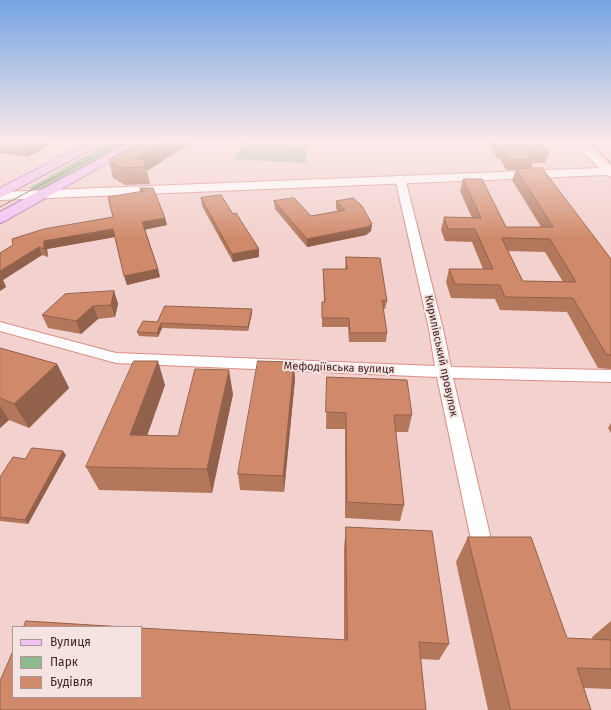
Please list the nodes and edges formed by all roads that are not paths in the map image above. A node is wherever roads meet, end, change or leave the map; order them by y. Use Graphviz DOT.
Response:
graph roads {
  1 [pos="41,173"];
  2 [pos="81,173"];
  3 [pos="570,173"];
  4 [pos="400,178"];
  5 [pos="43,194"];
  6 [pos="0,195"];
  7 [pos="0,218"];
  8 [pos="0,326"];
  9 [pos="444,372"];
  10 [pos="611,376"];
  11 [pos="480,535"];
  1 -- 6 [label="main road"];
  2 -- 5 [label="main road"];
  3 -- 4 [label="street"];
  4 -- 5 [label="street"];
  4 -- 9 [label="street, Кирилівський провулок"];
  5 -- 6 [label="street"];
  5 -- 7 [label="main road"];
  8 -- 9 [label="street, Мефодіївська вулиця"];
  9 -- 10 [label="street, Мефодіївська вулиця"];
  9 -- 11 [label="street, Кирилівський провулок"];
}
